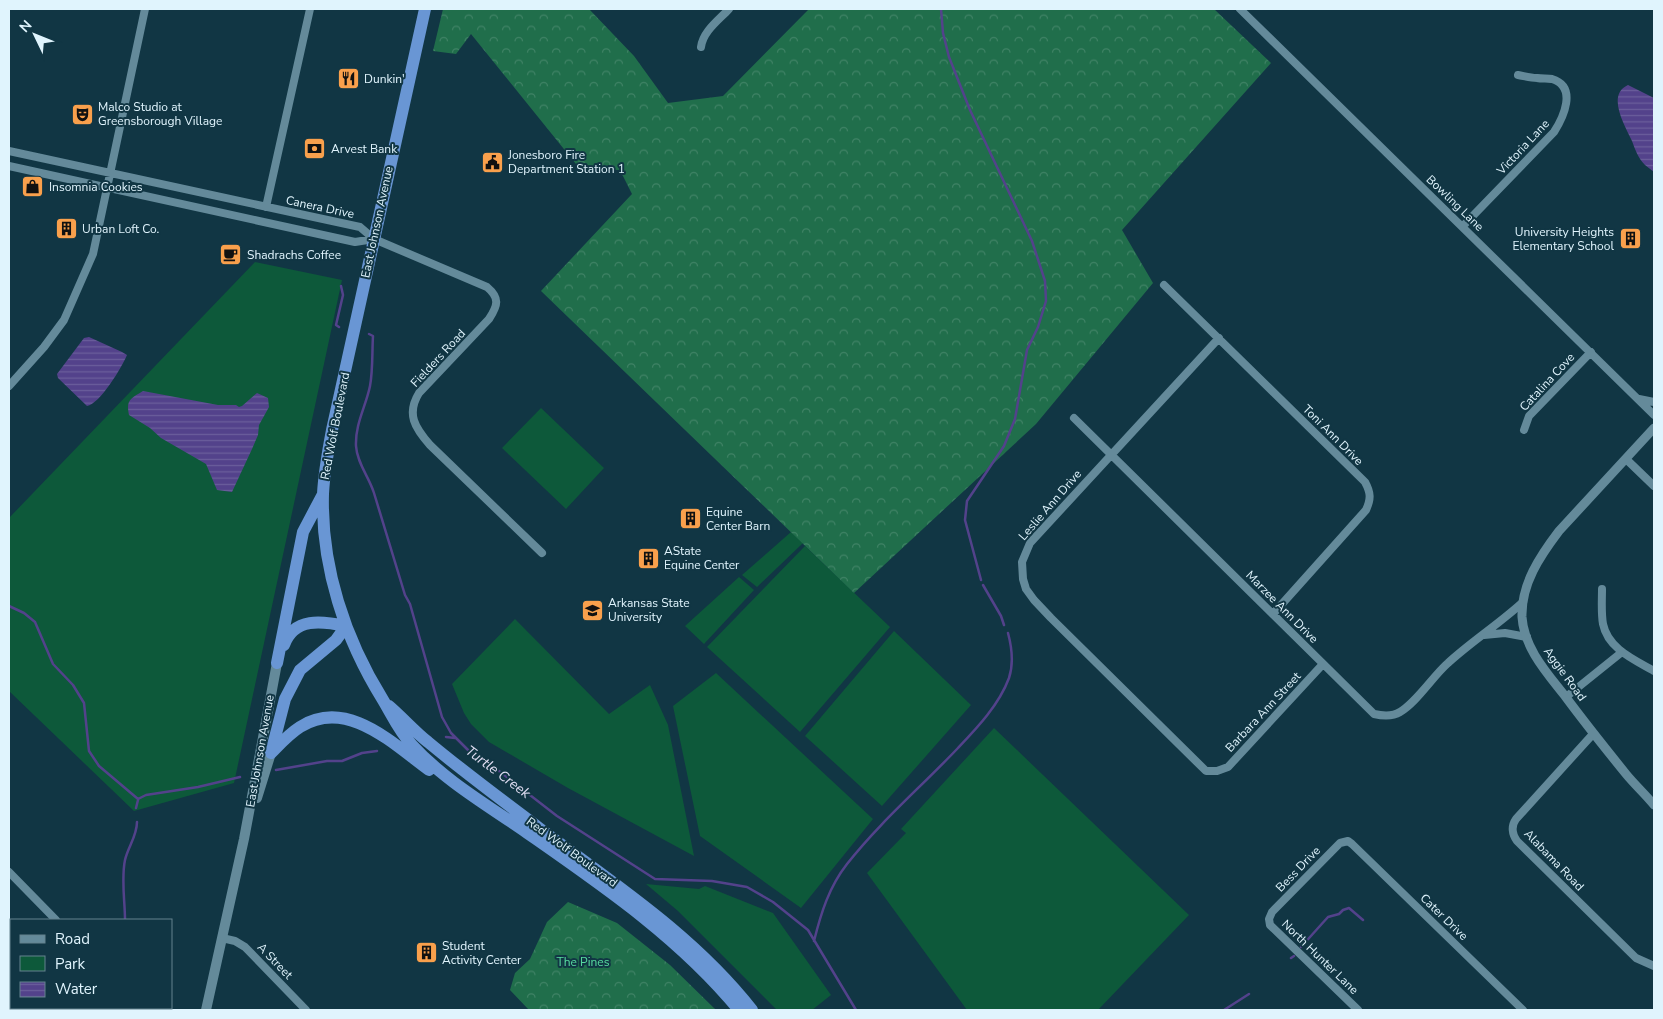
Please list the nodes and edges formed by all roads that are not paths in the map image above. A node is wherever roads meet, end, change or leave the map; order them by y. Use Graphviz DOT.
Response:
graph roads {
  1 [pos="145,9"];
  2 [pos="310,9"];
  3 [pos="425,9"];
  4 [pos="729,9"];
  5 [pos="1240,9"];
  6 [pos="701,47"];
  7 [pos="1518,75"];
  8 [pos="9,151"];
  9 [pos="9,166"];
  10 [pos="110,172"];
  11 [pos="107,186"];
  12 [pos="266,206"];
  13 [pos="1463,226"];
  14 [pos="374,239"];
  15 [pos="1164,285"];
  16 [pos="1219,338"];
  17 [pos="350,348"];
  18 [pos="1591,352"];
  19 [pos="9,386"];
  20 [pos="1638,398"];
  21 [pos="1654,402"];
  22 [pos="1654,415"];
  23 [pos="1074,418"];
  24 [pos="1654,428"];
  25 [pos="1524,430"];
  26 [pos="1111,454"];
  27 [pos="1626,459"];
  28 [pos="1654,486"];
  29 [pos="323,494"];
  30 [pos="542,553"];
  31 [pos="1602,589"];
  32 [pos="1523,602"];
  33 [pos="1273,614"];
  34 [pos="346,626"];
  35 [pos="1484,635"];
  36 [pos="1527,637"];
  37 [pos="1622,652"];
  38 [pos="278,663"];
  39 [pos="1323,664"];
  40 [pos="1654,671"];
  41 [pos="1566,698"];
  42 [pos="385,703"];
  43 [pos="1593,734"];
  44 [pos="271,753"];
  45 [pos="1217,772"];
  46 [pos="464,789"];
  47 [pos="1654,805"];
  48 [pos="244,839"];
  49 [pos="1348,841"];
  50 [pos="9,872"];
  51 [pos="55,919"];
  52 [pos="1269,919"];
  53 [pos="222,938"];
  54 [pos="1654,966"];
  55 [pos="206,1010"];
  56 [pos="306,1010"];
  57 [pos="739,1010"];
  58 [pos="752,1010"];
  59 [pos="1358,1010"];
  60 [pos="1523,1010"];
  1 -- 10 [label="street"];
  2 -- 12 [label="street"];
  3 -- 14 [label="highway, East Johnson Avenue"];
  4 -- 6 [label="street"];
  5 -- 13 [label="street, Bowling Lane"];
  7 -- 13 [label="street, Victoria Lane"];
  8 -- 10 [label="street, Canera Drive"];
  9 -- 11 [label="street, Canera Drive"];
  10 -- 11 [label="street"];
  10 -- 12 [label="street, Canera Drive"];
  11 -- 14 [label="street, Canera Drive"];
  11 -- 19 [label="street"];
  12 -- 14 [label="street, Canera Drive"];
  13 -- 18 [label="street, Bowling Lane"];
  14 -- 17 [label="highway, East Johnson Avenue"];
  14 -- 30 [label="street, Fielders Road"];
  15 -- 16 [label="street, Toni Ann Drive"];
  16 -- 26 [label="street, Leslie Ann Drive"];
  16 -- 33 [label="street, Toni Ann Drive"];
  17 -- 29 [label="highway, Red Wolf Boulevard"];
  18 -- 20 [label="street, Bowling Lane"];
  18 -- 25 [label="street, Catalina Cove"];
  20 -- 21 [label="street"];
  20 -- 22 [label="street, Bowling Lane"];
  23 -- 26 [label="street, Marzee Ann Drive"];
  24 -- 27 [label="street, Aggie Road"];
  26 -- 33 [label="street, Marzee Ann Drive"];
  26 -- 45 [label="street, Leslie Ann Drive"];
  27 -- 28 [label="street"];
  27 -- 32 [label="street, Aggie Road"];
  29 -- 34 [label="highway, Red Wolf Boulevard"];
  29 -- 38 [label="highway"];
  31 -- 37 [label="street"];
  32 -- 35 [label="street, Marzee Ann Drive"];
  32 -- 36 [label="street, Aggie Road"];
  33 -- 39 [label="street, Marzee Ann Drive"];
  34 -- 38 [label="highway"];
  34 -- 42 [label="highway, Red Wolf Boulevard"];
  34 -- 44 [label="highway"];
  35 -- 36 [label="street"];
  35 -- 39 [label="street, Marzee Ann Drive"];
  36 -- 41 [label="street, Aggie Road"];
  37 -- 40 [label="street"];
  37 -- 41 [label="street"];
  38 -- 48 [label="main road, East Johnson Avenue"];
  39 -- 45 [label="street, Barbara Ann Street"];
  41 -- 43 [label="street, Aggie Road"];
  42 -- 46 [label="highway, Red Wolf Boulevard"];
  42 -- 58 [label="highway, Red Wolf Boulevard"];
  43 -- 47 [label="street, Aggie Road"];
  43 -- 54 [label="street, Alabama Road"];
  44 -- 46 [label="highway"];
  44 -- 48 [label="main road, East Johnson Avenue"];
  46 -- 57 [label="highway, Red Wolf Boulevard"];
  48 -- 53 [label="main road, East Johnson Avenue"];
  49 -- 52 [label="street, Bess Drive"];
  49 -- 60 [label="street, Cater Drive"];
  50 -- 51 [label="street"];
  52 -- 59 [label="street, North Hunter Lane"];
  53 -- 55 [label="main road, East Johnson Avenue"];
  53 -- 56 [label="street, A Street"];
}
